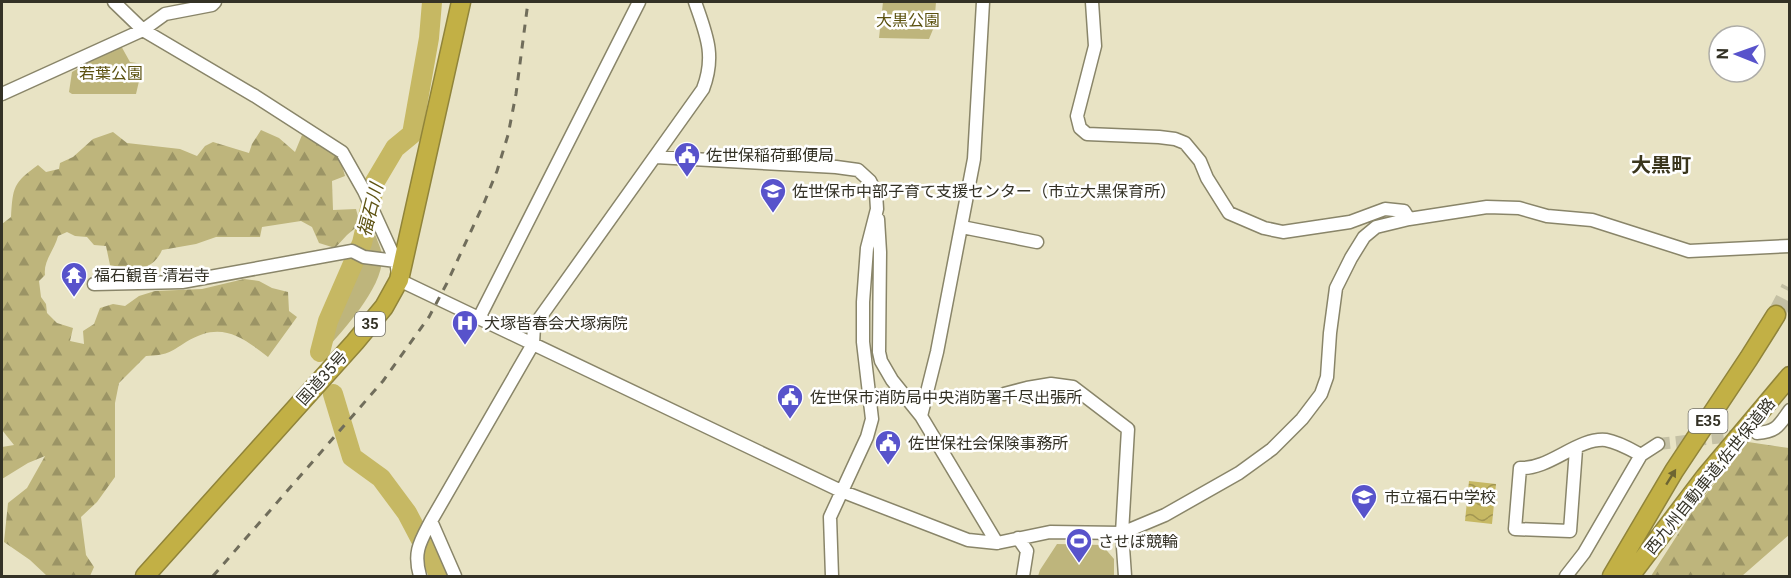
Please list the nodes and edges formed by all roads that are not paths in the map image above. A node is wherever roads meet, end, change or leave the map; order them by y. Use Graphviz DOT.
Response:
graph roads {
  1 [pos="114,2"];
  2 [pos="215,2"];
  3 [pos="461,2"];
  4 [pos="639,2"];
  5 [pos="695,2"];
  6 [pos="983,2"];
  7 [pos="1092,2"];
  8 [pos="143,30"];
  9 [pos="2,94"];
  10 [pos="656,157"];
  11 [pos="877,209"];
  12 [pos="1409,219"];
  13 [pos="962,227"];
  14 [pos="1037,243"];
  15 [pos="1790,246"];
  16 [pos="396,261"];
  17 [pos="399,280"];
  18 [pos="94,284"];
  19 [pos="1776,315"];
  20 [pos="479,318"];
  21 [pos="532,344"];
  22 [pos="1790,376"];
  23 [pos="1004,394"];
  24 [pos="1790,410"];
  25 [pos="921,416"];
  26 [pos="1757,433"];
  27 [pos="1658,444"];
  28 [pos="1576,449"];
  29 [pos="1641,455"];
  30 [pos="841,491"];
  31 [pos="430,521"];
  32 [pos="1640,526"];
  33 [pos="1122,533"];
  34 [pos="1018,538"];
  35 [pos="1658,540"];
  36 [pos="997,543"];
  37 [pos="145,576"];
  38 [pos="420,576"];
  39 [pos="455,576"];
  40 [pos="832,576"];
  41 [pos="1023,576"];
  42 [pos="1125,576"];
  43 [pos="1566,576"];
  44 [pos="1597,576"];
  45 [pos="1612,576"];
  46 [pos="1630,576"];
  47 [pos="1640,576"];
  1 -- 8 [label="street"];
  2 -- 8 [label="street"];
  3 -- 17 [label="highway, 国道35号 / 35"];
  4 -- 20 [label="street"];
  5 -- 10 [label="street"];
  6 -- 13 [label="street"];
  7 -- 12 [label="street"];
  8 -- 9 [label="street"];
  8 -- 16 [label="street"];
  10 -- 11 [label="street"];
  10 -- 21 [label="street"];
  11 -- 25 [label="street"];
  11 -- 30 [label="street"];
  12 -- 15 [label="street"];
  12 -- 33 [label="street"];
  13 -- 14 [label="street"];
  13 -- 25 [label="street"];
  16 -- 17 [label="street"];
  16 -- 18 [label="street"];
  17 -- 20 [label="street"];
  17 -- 37 [label="highway, 国道35号 / 35"];
  32 -- 19 [label="highway, 西九州自動車道;佐世保道路 / E35, one-way"];
  20 -- 21 [label="street"];
  21 -- 30 [label="street"];
  21 -- 31 [label="street"];
  22 -- 35 [label="highway, 西九州自動車道;佐世保道路 / E35"];
  23 -- 33 [label="street"];
  24 -- 26 [label="street"];
  25 -- 36 [label="street"];
  27 -- 29 [label="street"];
  28 -- 28 [label="street"];
  28 -- 29 [label="street"];
  29 -- 43 [label="street"];
  30 -- 36 [label="street"];
  30 -- 40 [label="street"];
  31 -- 38 [label="street"];
  31 -- 39 [label="street"];
  32 -- 44 [label="highway"];
  32 -- 45 [label="highway, 西九州自動車道;佐世保道路 / E35"];
  33 -- 34 [label="street"];
  33 -- 42 [label="street"];
  34 -- 36 [label="street"];
  34 -- 41 [label="street"];
  35 -- 46 [label="highway, 西九州自動車道;佐世保道路 / E35"];
  35 -- 47 [label="highway"];
}
